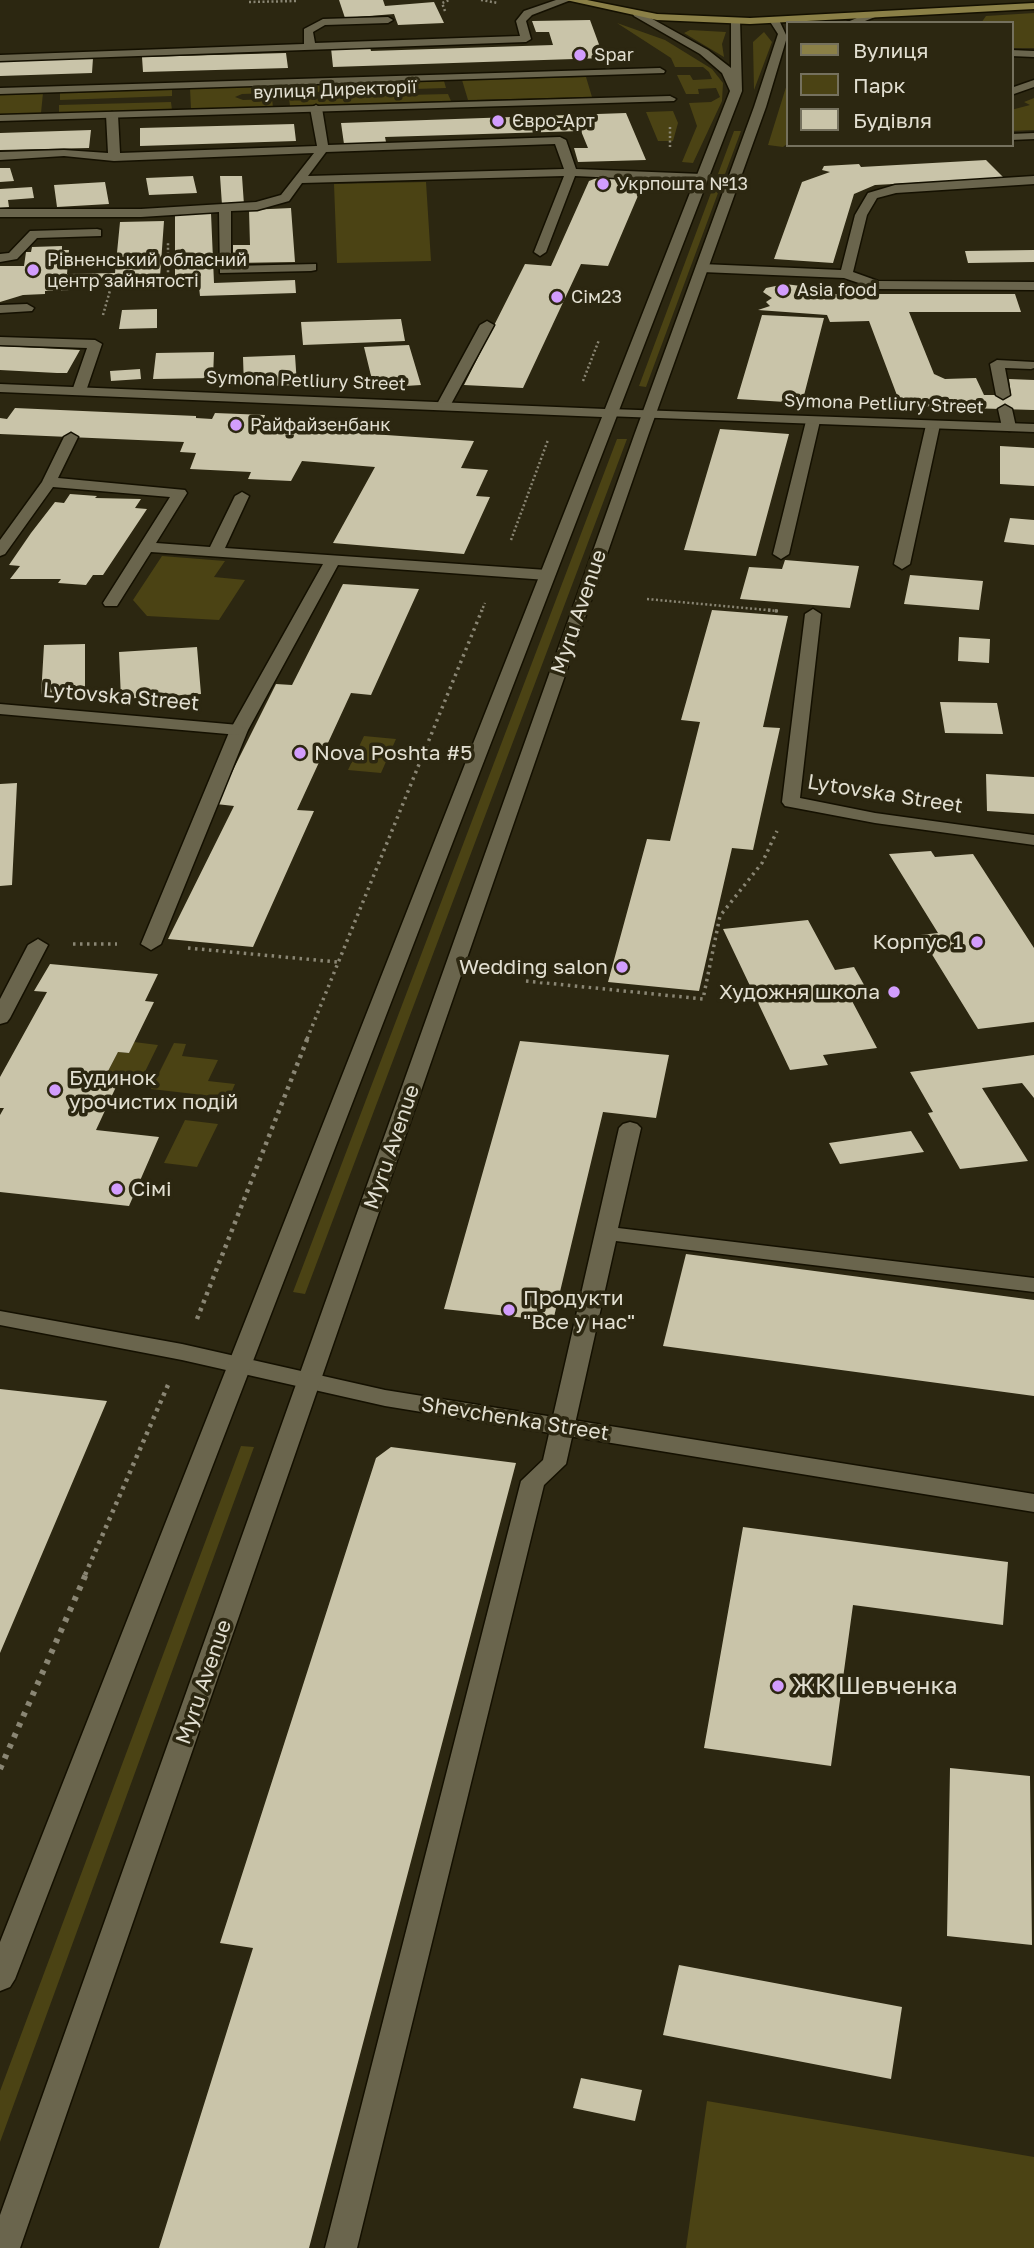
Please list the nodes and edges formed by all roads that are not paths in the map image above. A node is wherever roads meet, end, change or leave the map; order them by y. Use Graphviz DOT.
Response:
graph roads {
  1 [pos="568,0"];
  2 [pos="1027,4"];
  3 [pos="638,14"];
  4 [pos="871,15"];
  5 [pos="388,19"];
  6 [pos="774,20"];
  7 [pos="736,21"];
  8 [pos="855,21"];
  9 [pos="783,44"];
  10 [pos="310,46"];
  11 [pos="1013,53"];
  12 [pos="1034,54"];
  13 [pos="0,58"];
  14 [pos="660,71"];
  15 [pos="1034,83"];
  16 [pos="0,91"];
  17 [pos="736,91"];
  18 [pos="1013,91"];
  19 [pos="670,99"];
  20 [pos="316,108"];
  21 [pos="112,115"];
  22 [pos="0,118"];
  23 [pos="1034,135"];
  24 [pos="1013,137"];
  25 [pos="323,149"];
  26 [pos="0,156"];
  27 [pos="114,157"];
  28 [pos="571,172"];
  29 [pos="702,178"];
  30 [pos="298,180"];
  31 [pos="1034,180"];
  32 [pos="225,209"];
  33 [pos="0,213"];
  34 [pos="97,233"];
  35 [pos="540,252"];
  36 [pos="0,258"];
  37 [pos="311,267"];
  38 [pos="702,268"];
  39 [pos="846,274"];
  40 [pos="1034,286"];
  41 [pos="27,308"];
  42 [pos="0,309"];
  43 [pos="487,325"];
  44 [pos="0,341"];
  45 [pos="1031,365"];
  46 [pos="0,388"];
  47 [pos="79,391"];
  48 [pos="443,406"];
  49 [pos="610,413"];
  50 [pos="649,414"];
  51 [pos="813,421"];
  52 [pos="933,425"];
  53 [pos="1009,427"];
  54 [pos="1034,428"];
  55 [pos="71,437"];
  56 [pos="49,482"];
  57 [pos="242,496"];
  58 [pos="147,547"];
  59 [pos="0,551"];
  60 [pos="215,552"];
  61 [pos="780,554"];
  62 [pos="333,561"];
  63 [pos="902,564"];
  64 [pos="547,575"];
  65 [pos="111,603"];
  66 [pos="813,614"];
  67 [pos="0,709"];
  68 [pos="239,730"];
  69 [pos="1034,840"];
  70 [pos="38,944"];
  71 [pos="151,944"];
  72 [pos="0,1018"];
  73 [pos="630,1128"];
  74 [pos="607,1233"];
  75 [pos="1034,1285"];
  76 [pos="0,1318"];
  77 [pos="240,1364"];
  78 [pos="310,1382"];
  79 [pos="561,1426"];
  80 [pos="1034,1503"];
  81 [pos="0,1979"];
  82 [pos="4,2248"];
  83 [pos="341,2248"];
  1 -- 3 [label="main road"];
  1 -- 10 [label="street"];
  2 -- 4 [label="main road"];
  3 -- 7 [label="main road"];
  3 -- 17 [label="street"];
  4 -- 6 [label="main road"];
  4 -- 8 [label="street"];
  5 -- 10 [label="street"];
  6 -- 7 [label="main road"];
  6 -- 9 [label="street, Myru Avenue"];
  7 -- 17 [label="street, Myru Avenue"];
  9 -- 38 [label="street, Myru Avenue"];
  10 -- 13 [label="street"];
  11 -- 12 [label="street"];
  14 -- 16 [label="street, вулиця Директорії"];
  15 -- 18 [label="street"];
  17 -- 29 [label="street, Myru Avenue"];
  19 -- 20 [label="street, вулиця Директорії"];
  20 -- 21 [label="street, вулиця Директорії"];
  20 -- 25 [label="street"];
  21 -- 22 [label="street, вулиця Директорії"];
  21 -- 27 [label="street"];
  23 -- 24 [label="street"];
  25 -- 27 [label="street"];
  25 -- 28 [label="street"];
  25 -- 30 [label="street"];
  26 -- 27 [label="street"];
  28 -- 29 [label="street"];
  28 -- 30 [label="street"];
  28 -- 35 [label="street"];
  29 -- 49 [label="street, Myru Avenue"];
  30 -- 32 [label="street"];
  31 -- 39 [label="street"];
  32 -- 33 [label="street"];
  32 -- 37 [label="street"];
  34 -- 36 [label="street"];
  38 -- 39 [label="street"];
  38 -- 50 [label="street, Myru Avenue"];
  39 -- 40 [label="street"];
  41 -- 42 [label="street"];
  43 -- 48 [label="street"];
  44 -- 47 [label="street"];
  45 -- 53 [label="street"];
  46 -- 47 [label="street, Symona Petliury Street"];
  47 -- 48 [label="street, Symona Petliury Street"];
  48 -- 49 [label="street, Symona Petliury Street"];
  49 -- 50 [label="street, Symona Petliury Street"];
  49 -- 64 [label="street, Myru Avenue"];
  50 -- 51 [label="street, Symona Petliury Street"];
  50 -- 78 [label="street, Myru Avenue"];
  51 -- 52 [label="street, Symona Petliury Street"];
  51 -- 61 [label="street"];
  52 -- 53 [label="street, Symona Petliury Street"];
  52 -- 63 [label="street"];
  53 -- 54 [label="street, Symona Petliury Street"];
  55 -- 56 [label="street"];
  56 -- 58 [label="street"];
  56 -- 59 [label="street"];
  57 -- 60 [label="street"];
  58 -- 60 [label="street"];
  58 -- 65 [label="street"];
  60 -- 62 [label="street"];
  62 -- 64 [label="street"];
  62 -- 68 [label="street"];
  64 -- 77 [label="street, Myru Avenue"];
  66 -- 69 [label="street, Lytovska Street"];
  67 -- 68 [label="street, Lytovska Street"];
  68 -- 71 [label="street"];
  70 -- 72 [label="street"];
  73 -- 74 [label="street"];
  74 -- 75 [label="street"];
  74 -- 79 [label="street"];
  76 -- 77 [label="street, Shevchenka Street"];
  77 -- 78 [label="street, Shevchenka Street"];
  77 -- 81 [label="street, Myru Avenue"];
  78 -- 79 [label="street, Shevchenka Street"];
  78 -- 82 [label="street, Myru Avenue"];
  79 -- 80 [label="street, Shevchenka Street"];
  79 -- 83 [label="street"];
}
